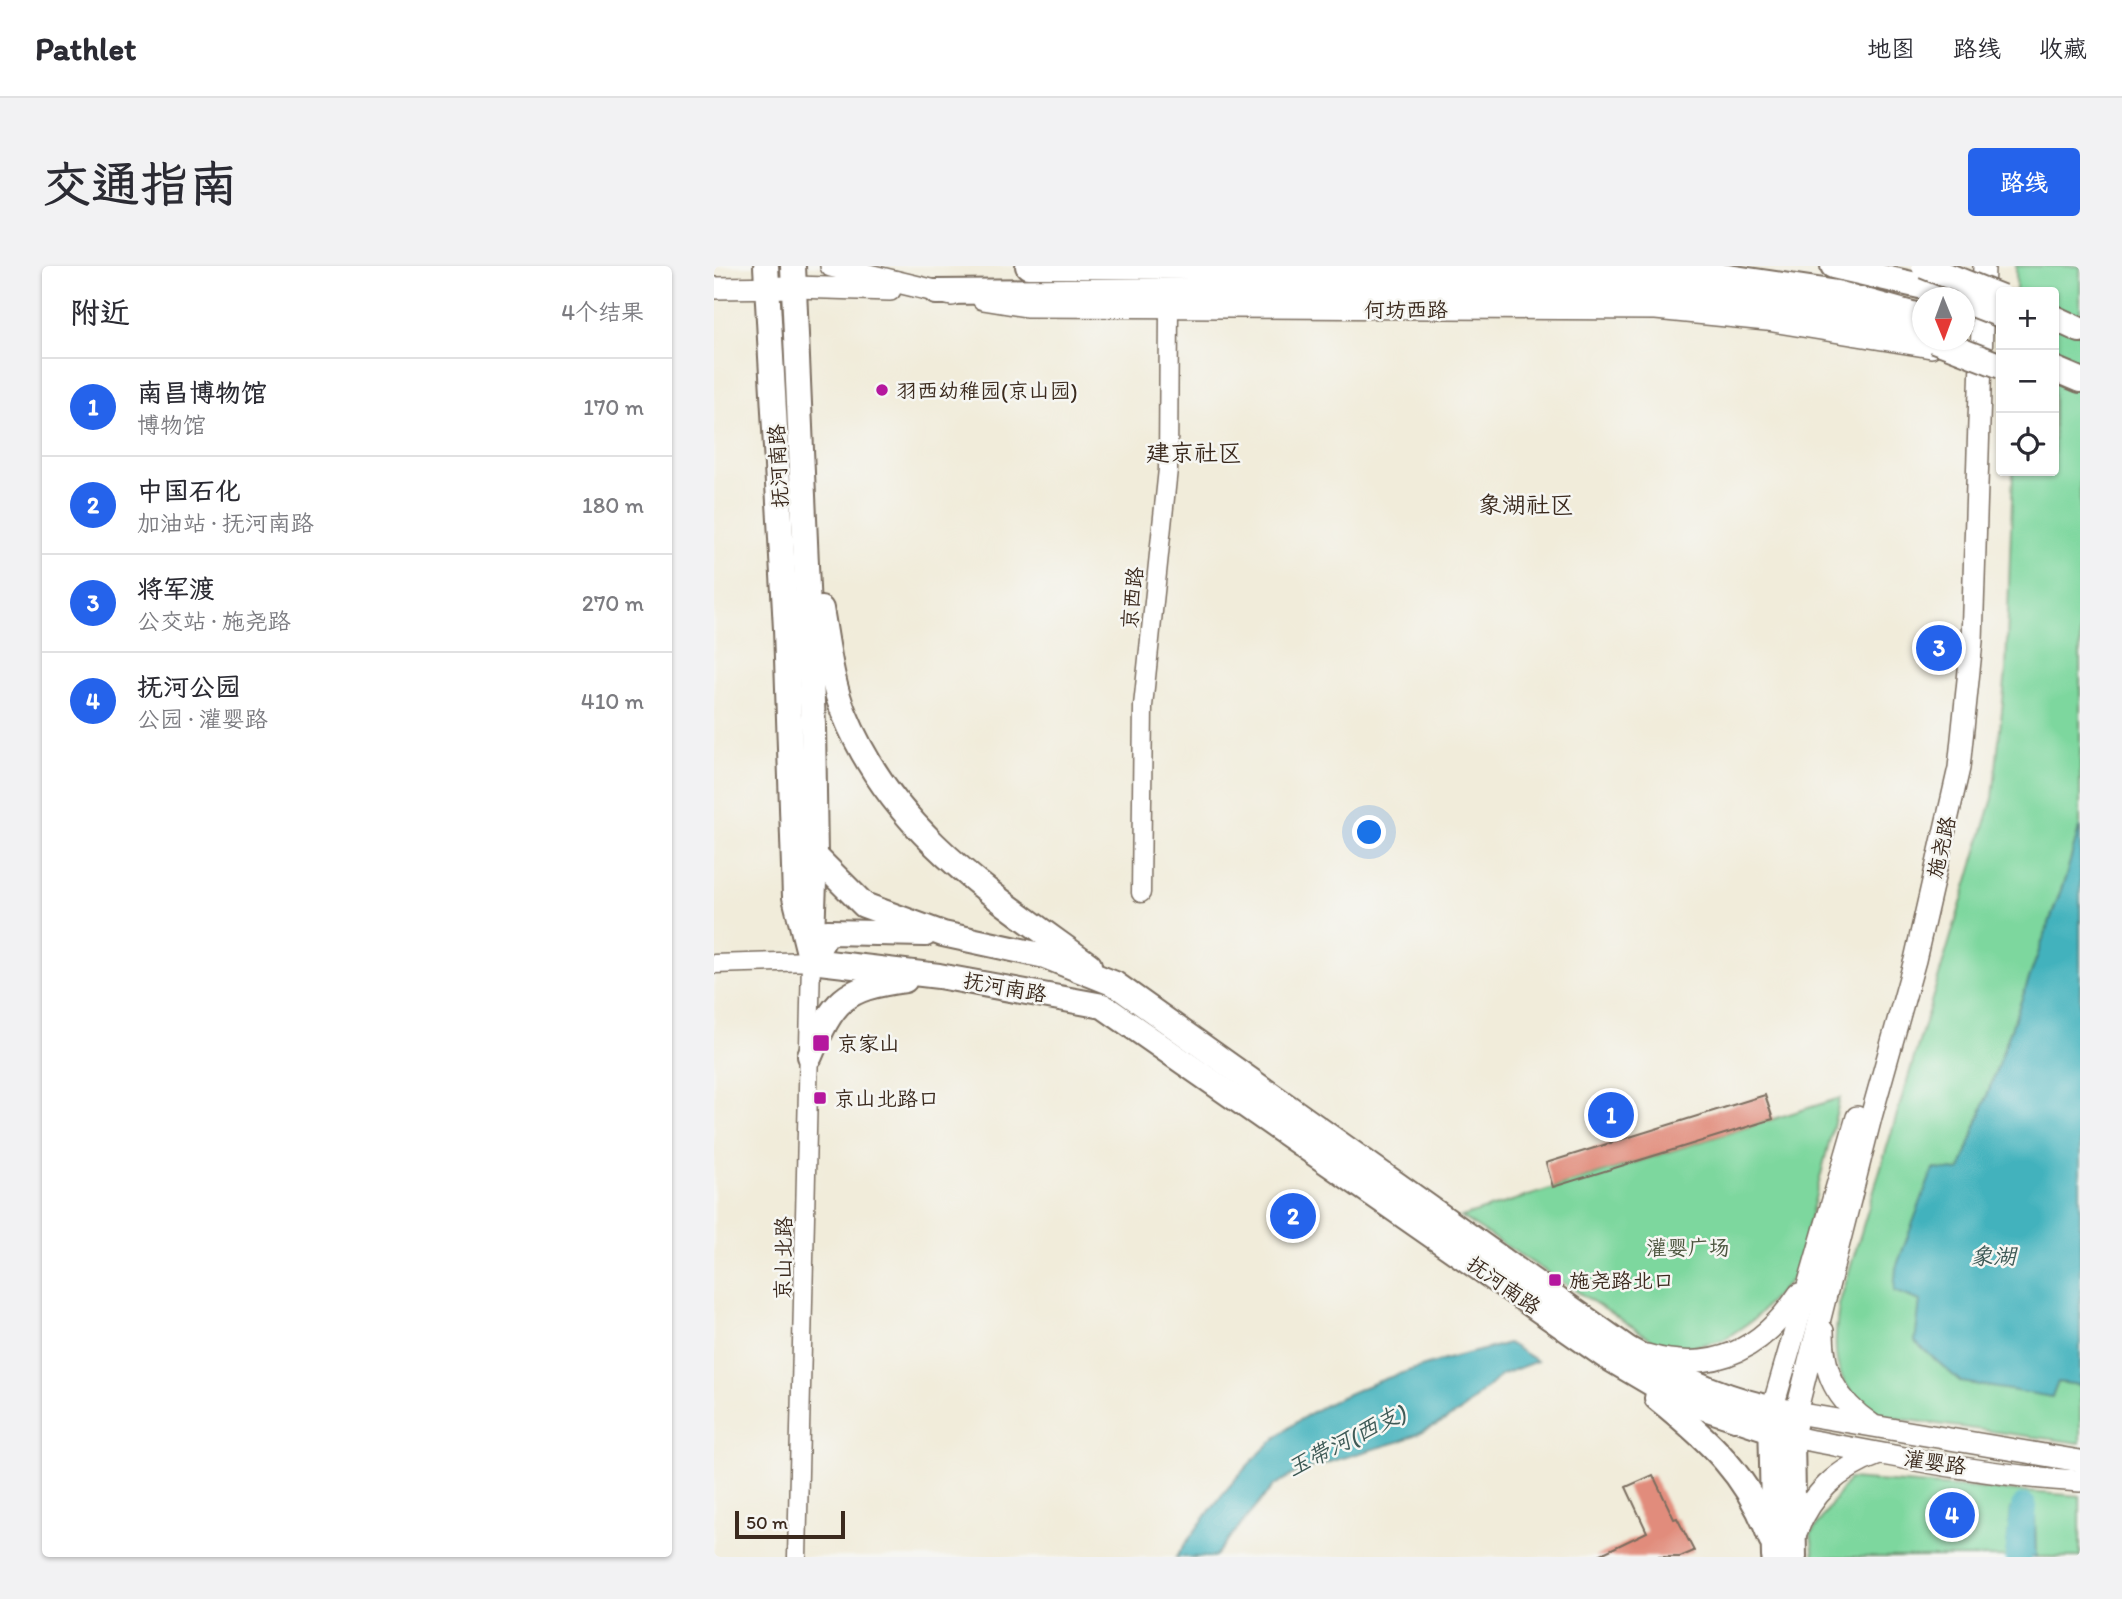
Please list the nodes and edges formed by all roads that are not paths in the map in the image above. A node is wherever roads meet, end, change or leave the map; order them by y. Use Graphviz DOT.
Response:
graph roads {
  1 [pos="831,266"];
  2 [pos="1028,266"];
  3 [pos="1833,266"];
  4 [pos="1924,266"];
  5 [pos="1971,266"];
  6 [pos="1984,266"];
  7 [pos="795,276"];
  8 [pos="768,277"];
  9 [pos="1925,287"];
  10 [pos="714,288"];
  11 [pos="936,292"];
  12 [pos="1996,295"];
  13 [pos="1161,298"];
  14 [pos="1975,305"];
  15 [pos="1996,313"];
  16 [pos="1912,314"];
  17 [pos="2059,320"];
  18 [pos="2080,330"];
  19 [pos="1912,332"];
  20 [pos="2059,337"];
  21 [pos="2080,346"];
  22 [pos="1983,351"];
  23 [pos="2059,371"];
  24 [pos="2080,380"];
  25 [pos="2059,388"];
  26 [pos="2080,397"];
  27 [pos="804,508"];
  28 [pos="815,856"];
  29 [pos="1141,893"];
  30 [pos="943,934"];
  31 [pos="811,961"];
  32 [pos="714,964"];
  33 [pos="939,976"];
  34 [pos="1115,984"];
  35 [pos="810,1056"];
  36 [pos="1819,1280"];
  37 [pos="1617,1352"];
  38 [pos="1782,1423"];
  39 [pos="1875,1427"];
  40 [pos="1881,1454"];
  41 [pos="2080,1461"];
  42 [pos="2080,1481"];
  43 [pos="1783,1548"];
  44 [pos="797,1557"];
  1 -- 11 [label="main road"];
  2 -- 16 [label="highway"];
  3 -- 9 [label="highway"];
  4 -- 12 [label="highway, bridge"];
  5 -- 22 [label="main road, 施尧路"];
  6 -- 22 [label="main road, 施尧路"];
  7 -- 8 [label="main road"];
  7 -- 11 [label="main road"];
  7 -- 27 [label="highway, 抚河南路"];
  8 -- 10 [label="main road"];
  8 -- 31 [label="highway, 抚河南路"];
  11 -- 13 [label="highway"];
  13 -- 19 [label="highway"];
  13 -- 22 [label="main road, 何坊西路"];
  13 -- 29 [label="street, 京西路"];
  14 -- 15 [label="highway, bridge"];
  17 -- 18 [label="highway"];
  20 -- 21 [label="highway"];
  22 -- 36 [label="main road, 施尧路"];
  23 -- 24 [label="highway"];
  25 -- 26 [label="highway"];
  27 -- 28 [label="highway, 抚河南路"];
  27 -- 34 [label="highway"];
  28 -- 30 [label="highway, 抚河南路"];
  28 -- 31 [label="highway"];
  30 -- 31 [label="highway"];
  30 -- 34 [label="highway, 抚河南路"];
  31 -- 32 [label="street"];
  31 -- 33 [label="highway, 抚河南路"];
  31 -- 35 [label="street, 京山北路"];
  33 -- 35 [label="highway"];
  33 -- 37 [label="highway, 抚河南路"];
  34 -- 37 [label="highway, 抚河南路"];
  35 -- 44 [label="street, 京山北路"];
  36 -- 37 [label="main road"];
  36 -- 38 [label="main road, 施尧路"];
  36 -- 39 [label="main road"];
  37 -- 38 [label="highway, 抚河南路"];
  37 -- 43 [label="highway"];
  38 -- 39 [label="main road, 灌婴路"];
  38 -- 40 [label="main road, 灌婴路"];
  38 -- 43 [label="highway"];
  39 -- 41 [label="main road, 灌婴路"];
  40 -- 42 [label="main road, 灌婴路"];
  40 -- 43 [label="main road"];
}
